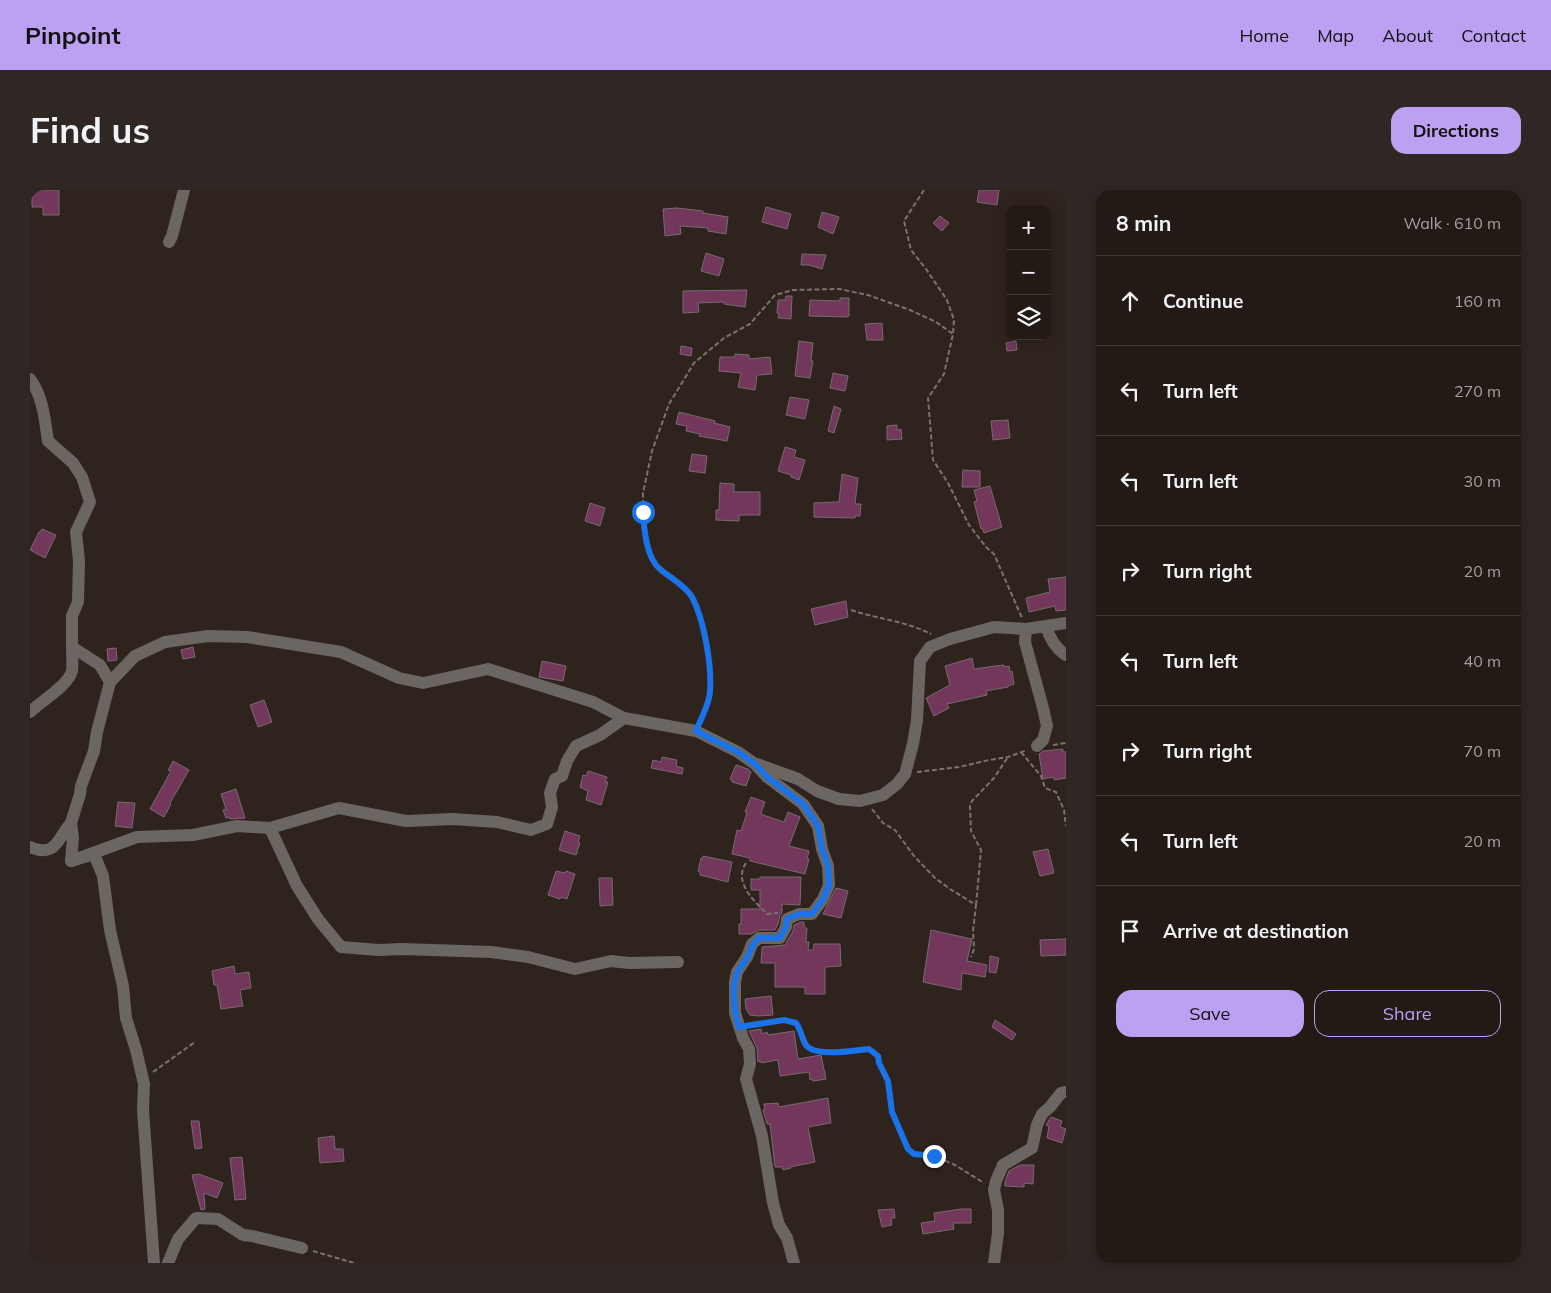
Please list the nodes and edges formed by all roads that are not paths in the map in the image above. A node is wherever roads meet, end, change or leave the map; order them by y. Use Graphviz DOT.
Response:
graph roads {
  1 [pos="184,190"];
  2 [pos="169,242"];
  3 [pos="30,379"];
  4 [pos="1066,623"];
  5 [pos="1046,626"];
  6 [pos="1026,629"];
  7 [pos="72,647"];
  8 [pos="1066,655"];
  9 [pos="110,682"];
  10 [pos="30,712"];
  11 [pos="624,718"];
  12 [pos="1037,746"];
  13 [pos="755,764"];
  14 [pos="71,823"];
  15 [pos="270,828"];
  16 [pos="30,847"];
  17 [pos="71,861"];
  18 [pos="678,962"];
  19 [pos="1066,1092"];
  20 [pos="302,1248"];
  21 [pos="154,1263"];
  22 [pos="168,1263"];
  23 [pos="794,1263"];
  24 [pos="994,1263"];
  1 -- 2 [label="street"];
  3 -- 7 [label="street"];
  4 -- 5 [label="street"];
  5 -- 6 [label="street"];
  5 -- 8 [label="street"];
  6 -- 12 [label="street"];
  6 -- 13 [label="street"];
  7 -- 9 [label="street"];
  7 -- 10 [label="street"];
  9 -- 11 [label="street"];
  9 -- 14 [label="street"];
  11 -- 13 [label="street"];
  11 -- 15 [label="street"];
  13 -- 23 [label="street"];
  14 -- 16 [label="street"];
  14 -- 17 [label="street"];
  15 -- 17 [label="street"];
  15 -- 18 [label="street"];
  17 -- 21 [label="street"];
  19 -- 24 [label="street"];
  20 -- 22 [label="street"];
}
